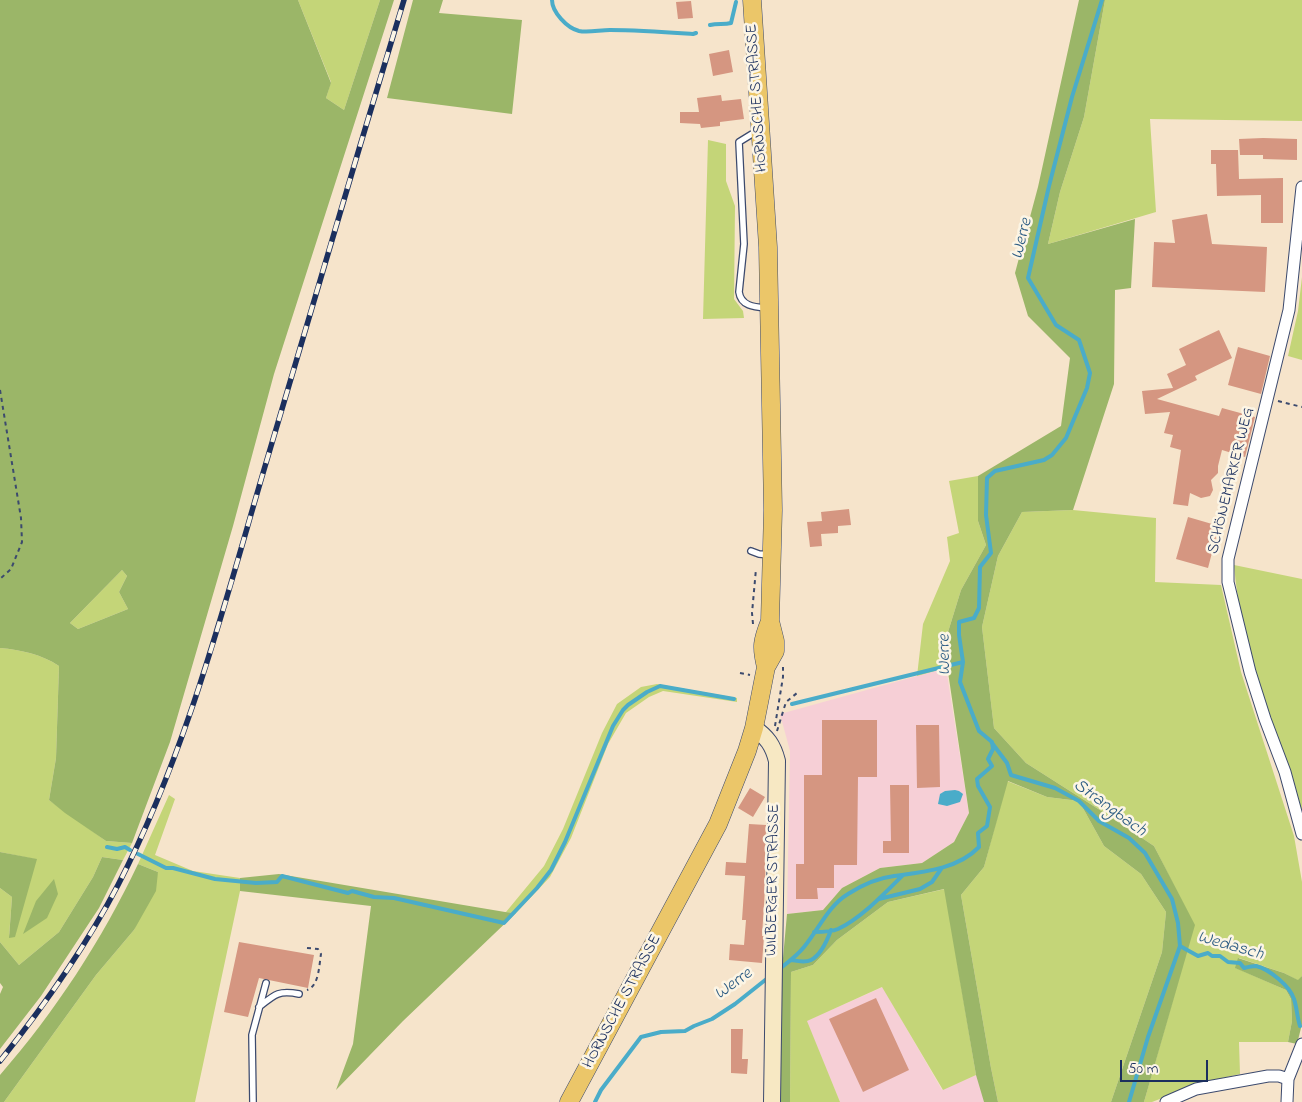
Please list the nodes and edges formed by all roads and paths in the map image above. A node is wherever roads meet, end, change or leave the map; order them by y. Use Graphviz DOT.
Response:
graph roads {
  1 [pos="752,0"];
  2 [pos="761,134"];
  3 [pos="1302,187"];
  4 [pos="769,309"];
  5 [pos="0,390"];
  6 [pos="1268,399"];
  7 [pos="1302,407"];
  8 [pos="751,551"];
  9 [pos="772,555"];
  10 [pos="0,579"];
  11 [pos="782,660"];
  12 [pos="797,693"];
  13 [pos="754,728"];
  14 [pos="1302,834"];
  15 [pos="307,948"];
  16 [pos="266,983"];
  17 [pos="299,994"];
  18 [pos="259,1008"];
  19 [pos="1302,1044"];
  20 [pos="1288,1080"];
  21 [pos="253,1102"];
  22 [pos="569,1102"];
  23 [pos="772,1102"];
  24 [pos="1166,1102"];
  25 [pos="1287,1102"];
  1 -- 2 [label="main road, HORNSCHE STRASSE"];
  2 -- 4 [label="main road, HORNSCHE STRASSE"];
  2 -- 4 [label="lane"];
  3 -- 6 [label="street, SCHÖNEMARKER WEG"];
  4 -- 9 [label="main road, HORNSCHE STRASSE"];
  5 -- 10 [label="path"];
  6 -- 7 [label="path"];
  6 -- 14 [label="street, SCHÖNEMARKER WEG"];
  8 -- 9 [label="lane"];
  9 -- 13 [label="main road, HORNSCHE STRASSE"];
  11 -- 12 [label="path"];
  13 -- 22 [label="main road, HORNSCHE STRASSE"];
  13 -- 23 [label="street, WILBERGER STRASSE"];
  15 -- 17 [label="path"];
  16 -- 18 [label="lane"];
  17 -- 18 [label="lane"];
  18 -- 21 [label="lane"];
  19 -- 20 [label="street"];
  20 -- 24 [label="street"];
  20 -- 25 [label="street"];
}
